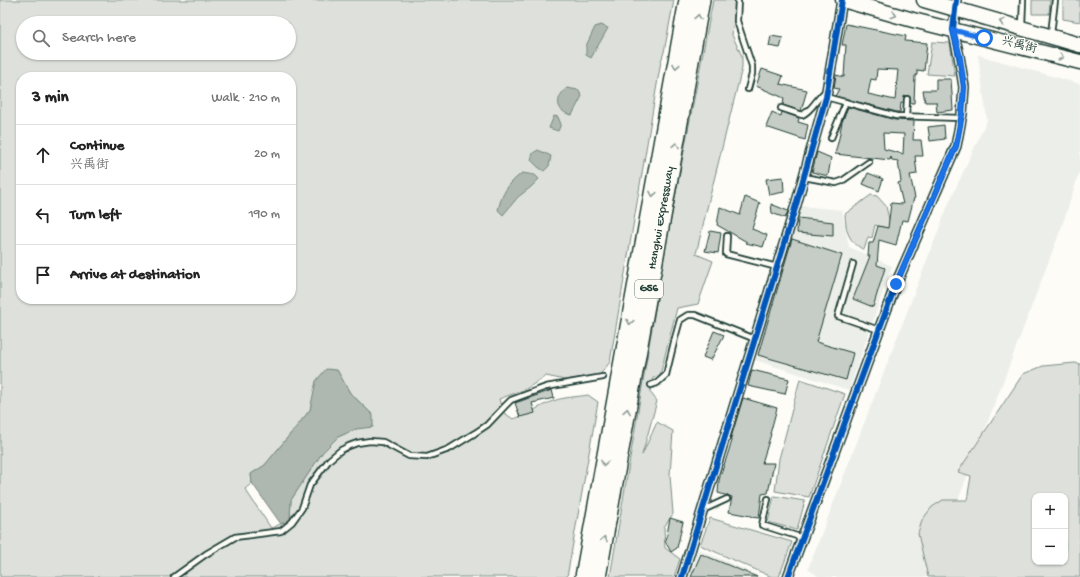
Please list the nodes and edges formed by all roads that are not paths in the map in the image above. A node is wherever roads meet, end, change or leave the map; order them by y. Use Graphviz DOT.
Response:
graph roads {
  1 [pos="688,0"];
  2 [pos="701,0"];
  3 [pos="738,0"];
  4 [pos="843,0"];
  5 [pos="924,0"];
  6 [pos="1023,0"];
  7 [pos="1055,0"];
  8 [pos="955,4"];
  9 [pos="1022,28"];
  10 [pos="953,30"];
  11 [pos="1051,36"];
  12 [pos="1080,45"];
  13 [pos="1080,62"];
  14 [pos="748,89"];
  15 [pos="826,94"];
  16 [pos="907,99"];
  17 [pos="846,102"];
  18 [pos="781,108"];
  19 [pos="906,117"];
  20 [pos="962,118"];
  21 [pos="831,138"];
  22 [pos="869,162"];
  23 [pos="804,177"];
  24 [pos="727,236"];
  25 [pos="853,264"];
  26 [pos="777,267"];
  27 [pos="880,330"];
  28 [pos="755,339"];
  29 [pos="603,377"];
  30 [pos="651,384"];
  31 [pos="727,499"];
  32 [pos="768,499"];
  33 [pos="702,510"];
  34 [pos="803,538"];
  35 [pos="174,577"];
  36 [pos="584,577"];
  37 [pos="597,577"];
  38 [pos="682,577"];
  39 [pos="788,577"];
  1 -- 36 [label="highway, Hanghui Expressway / G56, one-way"];
  37 -- 2 [label="highway, Hanghui Expressway / G56, one-way"];
  3 -- 14 [label="lane"];
  4 -- 10 [label="main road, 兴禹街, one-way"];
  4 -- 15 [label="street"];
  5 -- 8 [label="main road, 兴禹街"];
  6 -- 9 [label="lane"];
  7 -- 11 [label="lane"];
  9 -- 8 [label="main road, 兴禹街, one-way"];
  8 -- 10 [label="street"];
  9 -- 11 [label="main road, 兴禹街"];
  10 -- 13 [label="main road, 兴禹街, one-way"];
  10 -- 20 [label="street"];
  11 -- 12 [label="main road, 兴禹街"];
  15 -- 17 [label="lane"];
  15 -- 18 [label="lane"];
  15 -- 23 [label="street"];
  16 -- 19 [label="lane"];
  17 -- 19 [label="lane"];
  17 -- 21 [label="lane"];
  19 -- 20 [label="lane"];
  20 -- 27 [label="street"];
  22 -- 23 [label="lane"];
  23 -- 26 [label="street"];
  24 -- 26 [label="lane"];
  25 -- 27 [label="lane"];
  26 -- 28 [label="street"];
  27 -- 34 [label="street"];
  28 -- 30 [label="lane"];
  28 -- 33 [label="street"];
  29 -- 35 [label="lane"];
  31 -- 33 [label="lane"];
  32 -- 34 [label="lane"];
  33 -- 38 [label="street"];
  34 -- 39 [label="street"];
}
